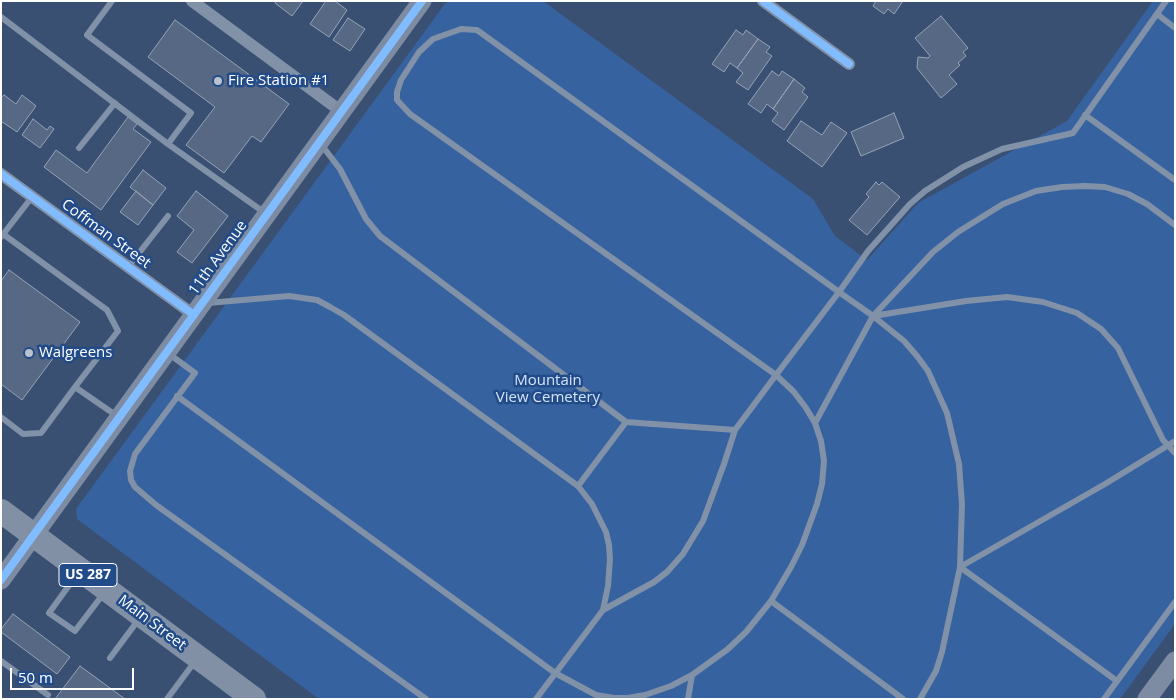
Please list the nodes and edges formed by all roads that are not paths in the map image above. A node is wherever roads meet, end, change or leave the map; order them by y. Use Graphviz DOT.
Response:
graph roads {
  1 [pos="112,1"];
  2 [pos="192,1"];
  3 [pos="421,1"];
  4 [pos="763,1"];
  5 [pos="1166,1"];
  6 [pos="1157,14"];
  7 [pos="1,17"];
  8 [pos="1175,28"];
  9 [pos="848,64"];
  10 [pos="115,103"];
  11 [pos="342,112"];
  12 [pos="1086,115"];
  13 [pos="319,142"];
  14 [pos="168,144"];
  15 [pos="80,148"];
  16 [pos="1,174"];
  17 [pos="1175,180"];
  18 [pos="32,197"];
  19 [pos="267,214"];
  20 [pos="168,216"];
  21 [pos="1175,225"];
  22 [pos="2,235"];
  23 [pos="128,267"];
  24 [pos="839,292"];
  25 [pos="198,309"];
  26 [pos="873,316"];
  27 [pos="167,352"];
  28 [pos="776,375"];
  29 [pos="75,387"];
  30 [pos="178,396"];
  31 [pos="1,417"];
  32 [pos="119,418"];
  33 [pos="626,422"];
  34 [pos="815,423"];
  35 [pos="735,430"];
  36 [pos="1175,441"];
  37 [pos="1168,446"];
  38 [pos="1175,453"];
  39 [pos="578,486"];
  40 [pos="1,512"];
  41 [pos="34,535"];
  42 [pos="960,566"];
  43 [pos="80,570"];
  44 [pos="1,580"];
  45 [pos="107,589"];
  46 [pos="771,601"];
  47 [pos="1175,602"];
  48 [pos="603,610"];
  49 [pos="142,615"];
  50 [pos="198,657"];
  51 [pos="110,658"];
  52 [pos="1175,660"];
  53 [pos="1,661"];
  54 [pos="555,674"];
  55 [pos="692,675"];
  56 [pos="1117,681"];
  57 [pos="48,695"];
  58 [pos="167,699"];
  59 [pos="254,699"];
  60 [pos="426,699"];
  61 [pos="536,699"];
  62 [pos="688,699"];
  63 [pos="903,699"];
  64 [pos="920,699"];
  65 [pos="1104,699"];
  66 [pos="1147,699"];
  1 -- 14 [label="lane"];
  2 -- 11 [label="street"];
  3 -- 11 [label="street, 11th Avenue"];
  4 -- 9 [label="street"];
  5 -- 6 [label="lane"];
  6 -- 8 [label="lane"];
  6 -- 12 [label="lane"];
  7 -- 10 [label="lane"];
  10 -- 14 [label="lane"];
  10 -- 15 [label="lane"];
  11 -- 13 [label="street, 11th Avenue"];
  12 -- 17 [label="lane"];
  12 -- 24 [label="lane"];
  13 -- 19 [label="street, 11th Avenue"];
  13 -- 33 [label="lane"];
  14 -- 19 [label="lane"];
  16 -- 18 [label="street, Coffman Street"];
  18 -- 22 [label="lane"];
  18 -- 23 [label="street, Coffman Street"];
  19 -- 25 [label="street, 11th Avenue"];
  20 -- 23 [label="lane"];
  21 -- 26 [label="lane"];
  22 -- 29 [label="lane"];
  23 -- 25 [label="street, Coffman Street"];
  24 -- 26 [label="lane"];
  24 -- 28 [label="lane"];
  24 -- 28 [label="lane"];
  25 -- 27 [label="street, 11th Avenue"];
  25 -- 39 [label="lane"];
  26 -- 34 [label="lane"];
  26 -- 37 [label="lane"];
  26 -- 42 [label="lane"];
  27 -- 30 [label="lane"];
  27 -- 32 [label="street, 11th Avenue"];
  28 -- 34 [label="lane"];
  28 -- 35 [label="lane"];
  29 -- 31 [label="lane"];
  29 -- 32 [label="lane"];
  30 -- 54 [label="lane"];
  30 -- 60 [label="lane"];
  32 -- 41 [label="street, 11th Avenue"];
  33 -- 35 [label="lane"];
  33 -- 39 [label="lane"];
  34 -- 46 [label="lane"];
  35 -- 48 [label="lane"];
  36 -- 37 [label="lane"];
  37 -- 38 [label="lane"];
  37 -- 42 [label="lane"];
  39 -- 48 [label="lane"];
  40 -- 41 [label="highway, Main Street / US 287"];
  41 -- 43 [label="highway, Main Street / US 287"];
  41 -- 44 [label="street, 11th Avenue"];
  42 -- 56 [label="lane"];
  42 -- 64 [label="lane"];
  43 -- 45 [label="highway, Main Street / US 287"];
  43 -- 45 [label="lane"];
  45 -- 49 [label="highway, Main Street / US 287"];
  46 -- 55 [label="lane"];
  46 -- 63 [label="lane"];
  47 -- 56 [label="lane"];
  48 -- 54 [label="lane"];
  49 -- 50 [label="highway, Main Street / US 287"];
  49 -- 51 [label="lane"];
  50 -- 58 [label="lane"];
  50 -- 59 [label="highway, Main Street / US 287"];
  52 -- 66 [label="street"];
  53 -- 57 [label="lane"];
  54 -- 55 [label="lane"];
  54 -- 61 [label="lane"];
  55 -- 62 [label="lane"];
  56 -- 65 [label="lane"];
}
